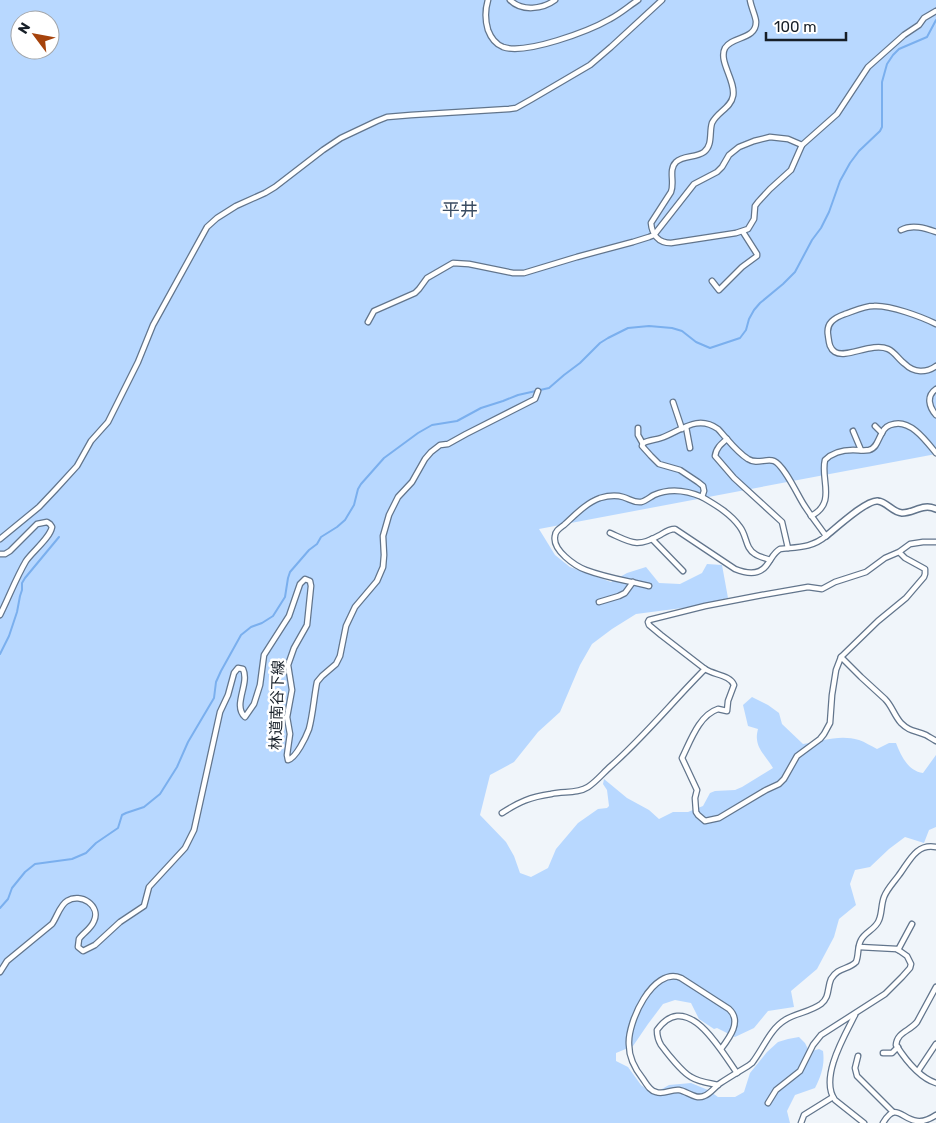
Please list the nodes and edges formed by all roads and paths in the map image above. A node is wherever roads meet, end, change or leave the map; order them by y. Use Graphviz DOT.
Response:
graph roads {
  1 [pos="488,0"];
  2 [pos="510,0"];
  3 [pos="555,0"];
  4 [pos="638,0"];
  5 [pos="662,0"];
  6 [pos="750,0"];
  7 [pos="936,10"];
  8 [pos="802,144"];
  9 [pos="901,230"];
  10 [pos="743,232"];
  11 [pos="936,232"];
  12 [pos="654,234"];
  13 [pos="712,281"];
  14 [pos="368,322"];
  15 [pos="936,324"];
  16 [pos="936,366"];
  17 [pos="936,389"];
  18 [pos="538,391"];
  19 [pos="673,402"];
  20 [pos="936,415"];
  21 [pos="875,426"];
  22 [pos="638,428"];
  23 [pos="684,428"];
  24 [pos="853,431"];
  25 [pos="882,433"];
  26 [pos="727,439"];
  27 [pos="643,444"];
  28 [pos="690,448"];
  29 [pos="861,450"];
  30 [pos="936,453"];
  31 [pos="702,498"];
  32 [pos="936,509"];
  33 [pos="811,516"];
  34 [pos="610,533"];
  35 [pos="826,536"];
  36 [pos="0,539"];
  37 [pos="652,539"];
  38 [pos="936,542"];
  39 [pos="788,548"];
  40 [pos="899,552"];
  41 [pos="0,554"];
  42 [pos="770,560"];
  43 [pos="683,571"];
  44 [pos="633,582"];
  45 [pos="649,586"];
  46 [pos="599,602"];
  47 [pos="0,615"];
  48 [pos="841,657"];
  49 [pos="705,669"];
  50 [pos="936,741"];
  51 [pos="502,814"];
  52 [pos="936,847"];
  53 [pos="912,924"];
  54 [pos="859,947"];
  55 [pos="898,950"];
  56 [pos="0,972"];
  57 [pos="936,987"];
  58 [pos="855,1014"];
  59 [pos="936,1044"];
  60 [pos="898,1048"];
  61 [pos="721,1049"];
  62 [pos="883,1053"];
  63 [pos="858,1056"];
  64 [pos="918,1071"];
  65 [pos="737,1073"];
  66 [pos="936,1083"];
  67 [pos="718,1085"];
  68 [pos="833,1097"];
  69 [pos="768,1104"];
  70 [pos="894,1112"];
  71 [pos="936,1115"];
  72 [pos="801,1123"];
  73 [pos="864,1123"];
  74 [pos="884,1123"];
  1 -- 4 [label="street"];
  2 -- 3 [label="street"];
  5 -- 36 [label="street"];
  6 -- 12 [label="street"];
  7 -- 8 [label="street"];
  8 -- 10 [label="street"];
  8 -- 12 [label="street"];
  9 -- 11 [label="street"];
  10 -- 12 [label="street"];
  10 -- 13 [label="street"];
  12 -- 14 [label="street"];
  15 -- 16 [label="street"];
  17 -- 20 [label="street"];
  18 -- 56 [label="street, 林道南谷下線"];
  19 -- 23 [label="street"];
  21 -- 25 [label="street"];
  22 -- 27 [label="street"];
  23 -- 26 [label="street"];
  23 -- 27 [label="street"];
  23 -- 28 [label="street"];
  24 -- 29 [label="street"];
  25 -- 29 [label="street"];
  25 -- 30 [label="street"];
  26 -- 33 [label="street"];
  26 -- 39 [label="street"];
  27 -- 31 [label="street"];
  29 -- 33 [label="street"];
  31 -- 42 [label="street"];
  31 -- 44 [label="street"];
  32 -- 35 [label="street"];
  33 -- 35 [label="street"];
  34 -- 37 [label="street"];
  35 -- 39 [label="street"];
  37 -- 42 [label="street"];
  37 -- 43 [label="street"];
  38 -- 40 [label="street"];
  39 -- 42 [label="street"];
  40 -- 48 [label="street"];
  40 -- 49 [label="street"];
  41 -- 47 [label="street"];
  44 -- 45 [label="street"];
  44 -- 46 [label="street"];
  48 -- 49 [label="street"];
  48 -- 50 [label="street"];
  49 -- 51 [label="street"];
  52 -- 54 [label="street"];
  53 -- 55 [label="street"];
  54 -- 55 [label="street"];
  54 -- 65 [label="street"];
  55 -- 58 [label="street"];
  57 -- 60 [label="street"];
  58 -- 68 [label="street"];
  58 -- 69 [label="street"];
  59 -- 64 [label="street"];
  60 -- 62 [label="street"];
  60 -- 64 [label="street"];
  61 -- 65 [label="street"];
  61 -- 67 [label="street"];
  61 -- 67 [label="street"];
  63 -- 70 [label="street"];
  64 -- 66 [label="street"];
  65 -- 67 [label="street"];
  68 -- 72 [label="street"];
  68 -- 73 [label="street"];
  70 -- 71 [label="street"];
  70 -- 74 [label="street"];
}
